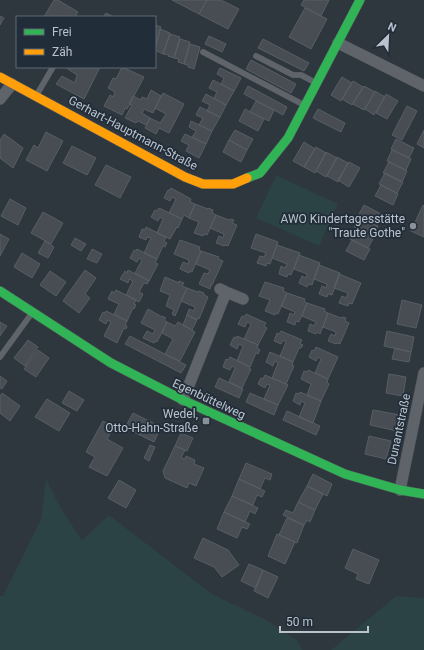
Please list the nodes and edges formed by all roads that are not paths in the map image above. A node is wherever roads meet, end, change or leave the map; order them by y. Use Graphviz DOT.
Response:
graph roads {
  1 [pos="360,0"];
  2 [pos="338,43"];
  3 [pos="203,52"];
  4 [pos="256,56"];
  5 [pos="51,68"];
  6 [pos="0,76"];
  7 [pos="12,84"];
  8 [pos="316,84"];
  9 [pos="424,86"];
  10 [pos="36,96"];
  11 [pos="0,99"];
  12 [pos="305,106"];
  13 [pos="0,291"];
  14 [pos="243,299"];
  15 [pos="32,313"];
  16 [pos="0,357"];
  17 [pos="424,373"];
  18 [pos="183,400"];
  19 [pos="400,490"];
  20 [pos="424,494"];
  1 -- 2 [label="street, Gerhart-Hauptmann-Straße"];
  2 -- 8 [label="street, Gerhart-Hauptmann-Straße"];
  2 -- 9 [label="street"];
  3 -- 12 [label="lane"];
  4 -- 8 [label="lane"];
  5 -- 10 [label="lane"];
  6 -- 7 [label="street, Gerhart-Hauptmann-Straße"];
  7 -- 10 [label="street, Gerhart-Hauptmann-Straße"];
  7 -- 11 [label="street"];
  8 -- 12 [label="street, Gerhart-Hauptmann-Straße"];
  10 -- 12 [label="street, Gerhart-Hauptmann-Straße"];
  13 -- 15 [label="street, Egenbüttelweg"];
  14 -- 18 [label="street"];
  15 -- 16 [label="lane"];
  15 -- 18 [label="street, Egenbüttelweg"];
  17 -- 19 [label="street, Dunantstraße"];
  18 -- 19 [label="street, Egenbüttelweg"];
  19 -- 20 [label="street, Egenbüttelweg"];
}
